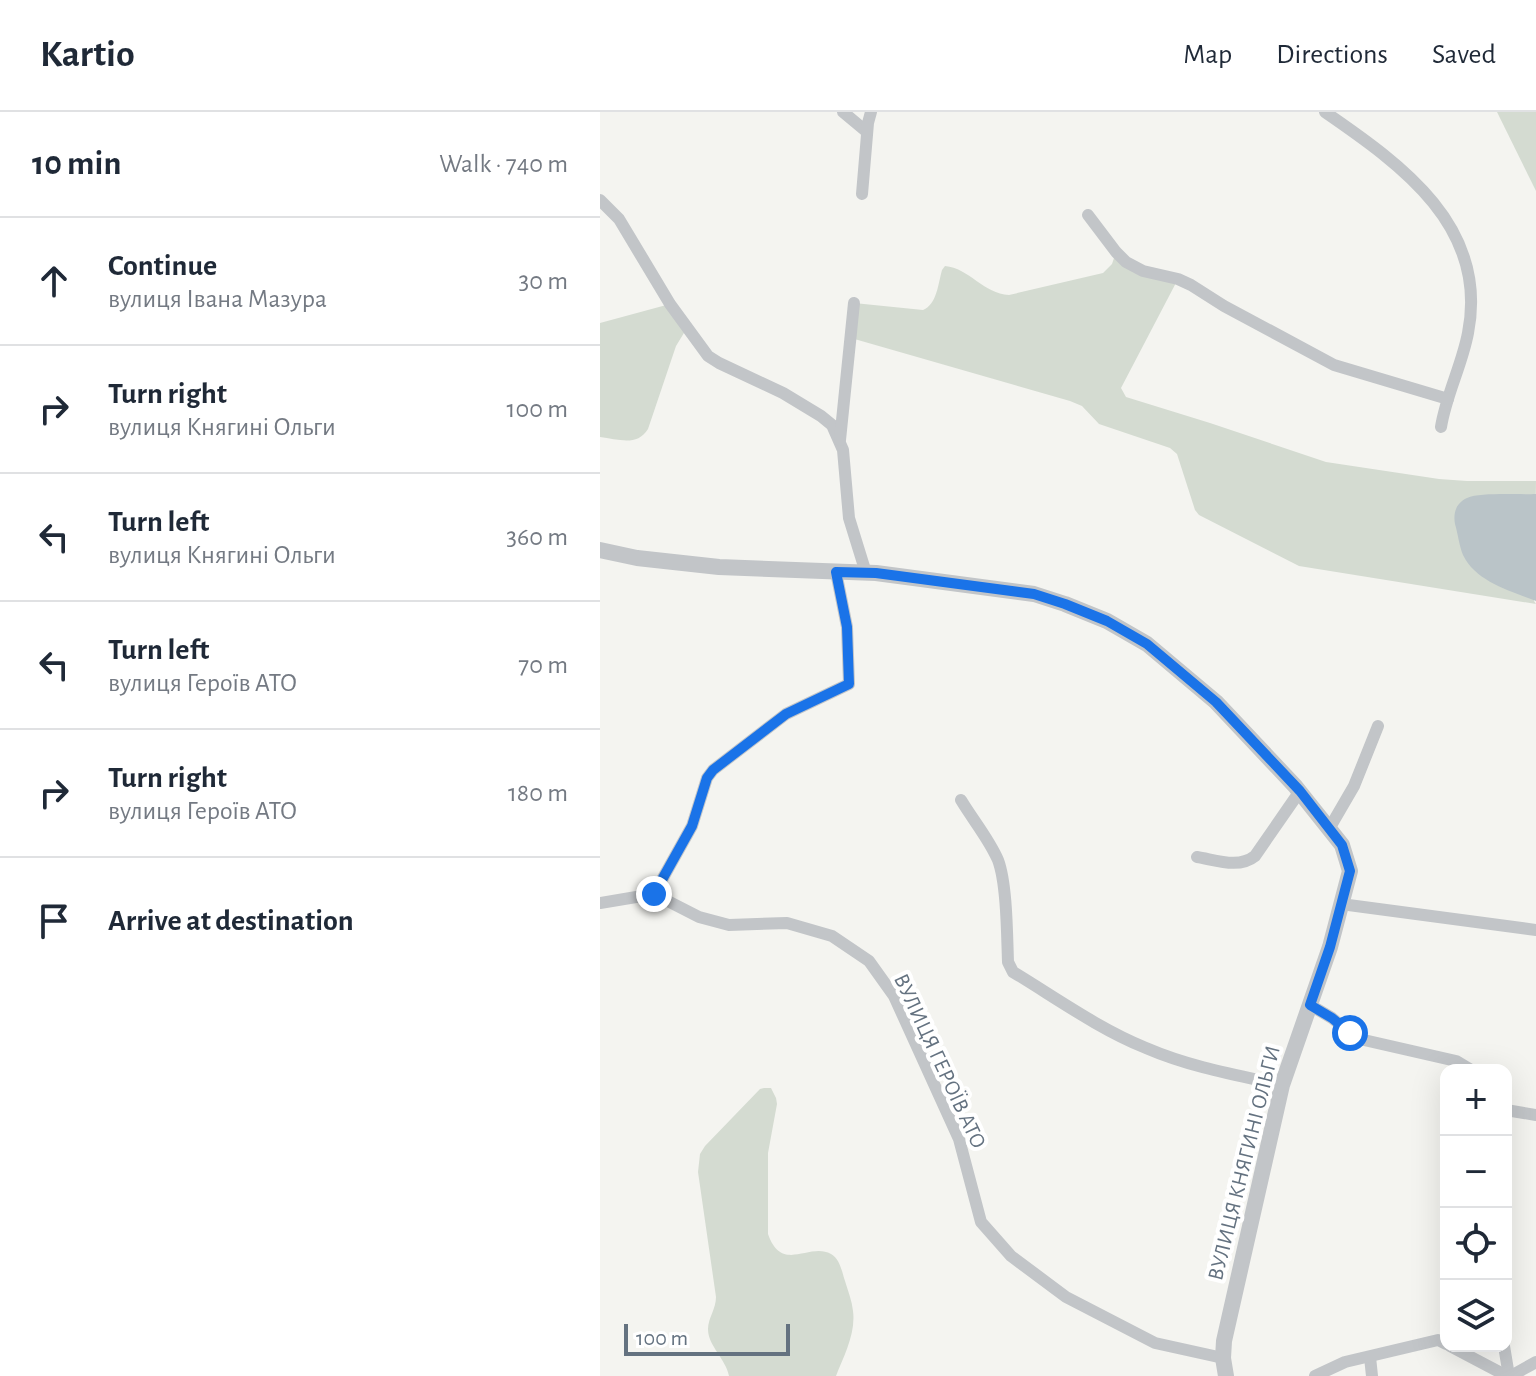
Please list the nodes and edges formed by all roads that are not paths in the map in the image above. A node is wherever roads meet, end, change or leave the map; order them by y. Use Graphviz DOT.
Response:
graph roads {
  1 [pos="843,112"];
  2 [pos="871,112"];
  3 [pos="1325,112"];
  4 [pos="867,132"];
  5 [pos="862,194"];
  6 [pos="600,200"];
  7 [pos="1088,215"];
  8 [pos="854,303"];
  9 [pos="1448,399"];
  10 [pos="1441,427"];
  11 [pos="840,440"];
  12 [pos="600,550"];
  13 [pos="836,572"];
  14 [pos="866,573"];
  15 [pos="1378,726"];
  16 [pos="1300,791"];
  17 [pos="961,800"];
  18 [pos="1329,829"];
  19 [pos="1197,857"];
  20 [pos="654,894"];
  21 [pos="600,903"];
  22 [pos="1341,904"];
  23 [pos="1536,930"];
  24 [pos="1310,1005"];
  25 [pos="1461,1064"];
  26 [pos="1282,1085"];
  27 [pos="1512,1111"];
  28 [pos="1536,1115"];
  29 [pos="1440,1341"];
  30 [pos="1462,1352"];
  31 [pos="1505,1352"];
  32 [pos="1370,1357"];
  33 [pos="1223,1358"];
  34 [pos="1536,1362"];
  35 [pos="1226,1376"];
  36 [pos="1315,1376"];
  37 [pos="1372,1376"];
  38 [pos="1509,1376"];
  1 -- 4 [label="street"];
  2 -- 4 [label="street"];
  3 -- 9 [label="street"];
  4 -- 5 [label="street"];
  6 -- 11 [label="street"];
  7 -- 9 [label="street"];
  8 -- 11 [label="street"];
  9 -- 10 [label="street"];
  11 -- 14 [label="street"];
  12 -- 13 [label="street, ВУЛИЦЯ КНЯГИНІ ОЛЬГИ"];
  13 -- 14 [label="street, ВУЛИЦЯ КНЯГИНІ ОЛЬГИ"];
  13 -- 20 [label="street"];
  14 -- 16 [label="street, ВУЛИЦЯ КНЯГИНІ ОЛЬГИ"];
  15 -- 18 [label="street"];
  16 -- 18 [label="street, ВУЛИЦЯ КНЯГИНІ ОЛЬГИ"];
  16 -- 19 [label="street"];
  17 -- 26 [label="street"];
  18 -- 22 [label="street, ВУЛИЦЯ КНЯГИНІ ОЛЬГИ"];
  20 -- 21 [label="street"];
  20 -- 33 [label="street, ВУЛИЦЯ ГЕРОЇВ АТО"];
  22 -- 23 [label="street"];
  22 -- 24 [label="street, ВУЛИЦЯ КНЯГИНІ ОЛЬГИ"];
  24 -- 25 [label="street"];
  24 -- 26 [label="street, ВУЛИЦЯ КНЯГИНІ ОЛЬГИ"];
  26 -- 33 [label="street, ВУЛИЦЯ КНЯГИНІ ОЛЬГИ"];
  27 -- 28 [label="street"];
  29 -- 32 [label="street"];
  30 -- 38 [label="street"];
  31 -- 38 [label="street"];
  32 -- 36 [label="street"];
  32 -- 37 [label="street"];
  33 -- 35 [label="street, ВУЛИЦЯ КНЯГИНІ ОЛЬГИ"];
  34 -- 38 [label="street"];
}
